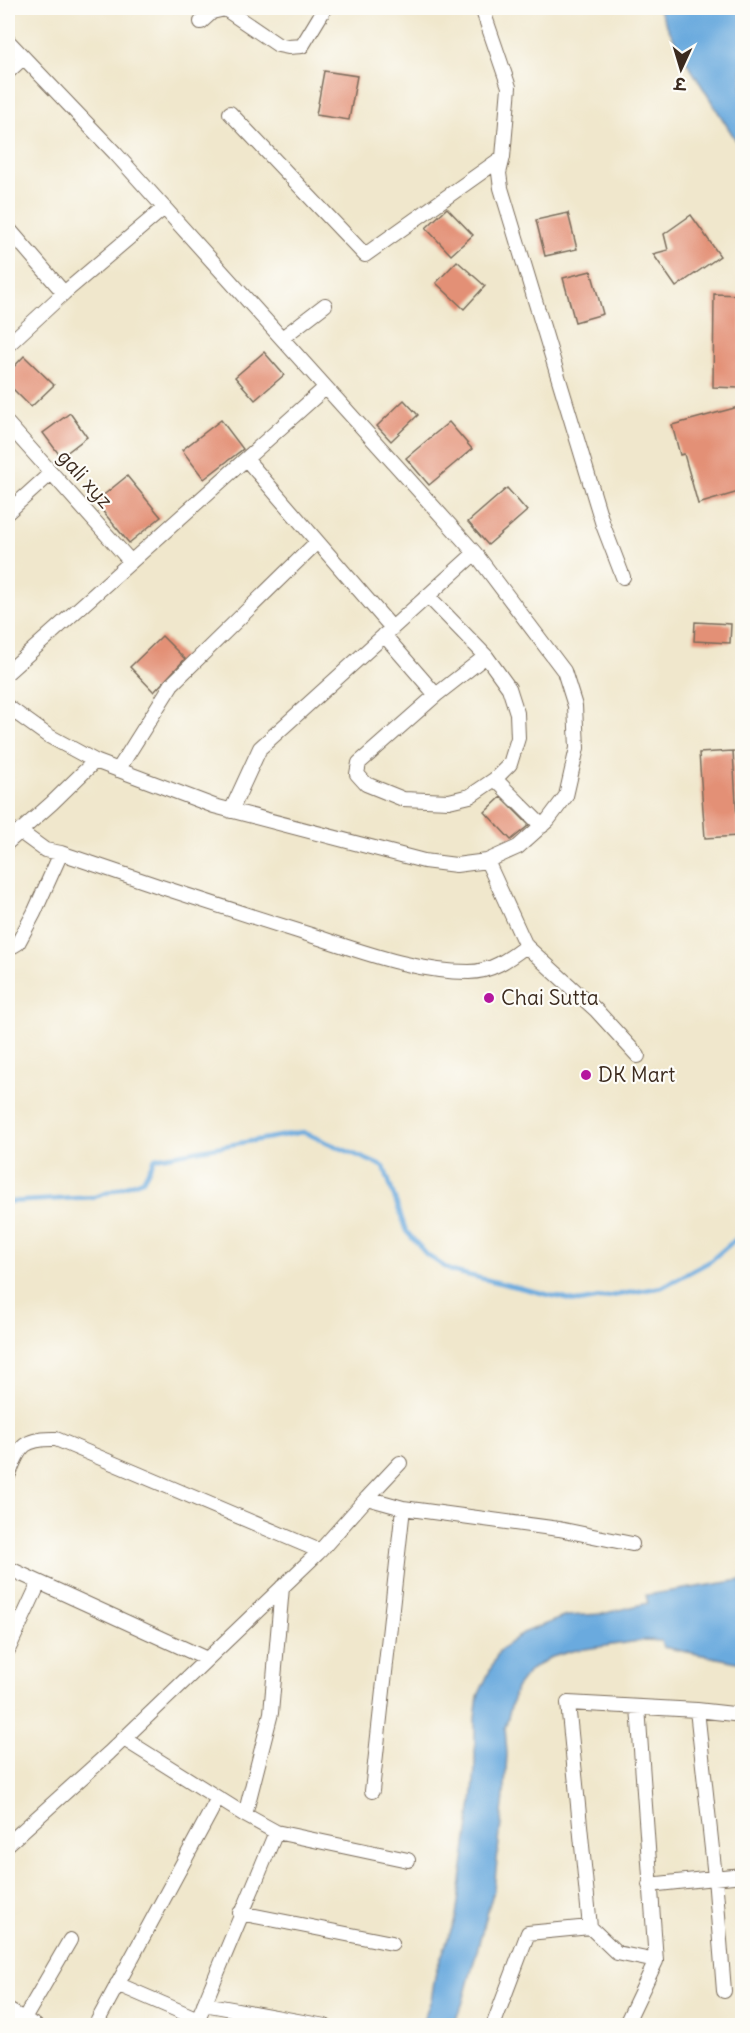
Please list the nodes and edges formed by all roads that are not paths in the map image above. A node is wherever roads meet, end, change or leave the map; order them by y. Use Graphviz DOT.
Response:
graph roads {
  1 [pos="325,8"];
  2 [pos="482,8"];
  3 [pos="201,22"];
  4 [pos="8,41"];
  5 [pos="23,58"];
  6 [pos="8,72"];
  7 [pos="230,112"];
  8 [pos="503,157"];
  9 [pos="164,208"];
  10 [pos="8,228"];
  11 [pos="64,293"];
  12 [pos="325,305"];
  13 [pos="282,338"];
  14 [pos="8,345"];
  15 [pos="325,388"];
  16 [pos="8,424"];
  17 [pos="246,459"];
  18 [pos="51,473"];
  19 [pos="8,513"];
  20 [pos="317,542"];
  21 [pos="475,553"];
  22 [pos="131,562"];
  23 [pos="622,577"];
  24 [pos="428,596"];
  25 [pos="388,632"];
  26 [pos="486,656"];
  27 [pos="8,672"];
  28 [pos="436,695"];
  29 [pos="8,707"];
  30 [pos="95,761"];
  31 [pos="118,770"];
  32 [pos="495,779"];
  33 [pos="231,811"];
  34 [pos="542,826"];
  35 [pos="19,831"];
  36 [pos="8,842"];
  37 [pos="60,853"];
  38 [pos="487,861"];
  39 [pos="526,946"];
  40 [pos="8,949"];
  41 [pos="638,1056"];
  42 [pos="400,1463"];
  43 [pos="8,1476"];
  44 [pos="367,1498"];
  45 [pos="403,1508"];
  46 [pos="632,1544"];
  47 [pos="320,1551"];
  48 [pos="8,1568"];
  49 [pos="39,1583"];
  50 [pos="282,1587"];
  51 [pos="8,1650"];
  52 [pos="207,1659"];
  53 [pos="638,1707"];
  54 [pos="697,1710"];
  55 [pos="742,1715"];
  56 [pos="124,1738"];
  57 [pos="372,1791"];
  58 [pos="218,1798"];
  59 [pos="245,1815"];
  60 [pos="276,1832"];
  61 [pos="8,1844"];
  62 [pos="408,1860"];
  63 [pos="742,1875"];
  64 [pos="715,1877"];
  65 [pos="650,1885"];
  66 [pos="240,1913"];
  67 [pos="590,1927"];
  68 [pos="70,1940"];
  69 [pos="392,1943"];
  70 [pos="656,1961"];
  71 [pos="117,1984"];
  72 [pos="724,1991"];
  73 [pos="204,2004"];
  74 [pos="8,2010"];
  75 [pos="198,2022"];
  76 [pos="27,2023"];
  77 [pos="95,2025"];
  78 [pos="325,2025"];
  79 [pos="493,2025"];
  80 [pos="625,2025"];
  1 -- 3 [label="street"];
  2 -- 8 [label="street"];
  4 -- 5 [label="street"];
  5 -- 6 [label="street"];
  5 -- 9 [label="street"];
  7 -- 8 [label="street"];
  8 -- 23 [label="street"];
  9 -- 11 [label="street"];
  9 -- 13 [label="street"];
  10 -- 11 [label="street"];
  11 -- 14 [label="street"];
  12 -- 13 [label="street"];
  13 -- 15 [label="street"];
  15 -- 17 [label="street"];
  15 -- 21 [label="street"];
  16 -- 18 [label="street, gali xyz"];
  17 -- 20 [label="street"];
  17 -- 22 [label="street"];
  18 -- 19 [label="street"];
  18 -- 22 [label="street, gali xyz"];
  20 -- 25 [label="street"];
  20 -- 31 [label="street"];
  21 -- 24 [label="street"];
  21 -- 34 [label="street"];
  22 -- 27 [label="street"];
  24 -- 25 [label="street"];
  24 -- 26 [label="street"];
  25 -- 28 [label="street"];
  25 -- 33 [label="street"];
  26 -- 28 [label="street"];
  26 -- 32 [label="street"];
  28 -- 32 [label="street"];
  29 -- 30 [label="street"];
  30 -- 31 [label="street"];
  30 -- 35 [label="street"];
  31 -- 33 [label="street"];
  32 -- 34 [label="street"];
  33 -- 38 [label="street"];
  34 -- 38 [label="street"];
  35 -- 36 [label="street"];
  35 -- 37 [label="street"];
  37 -- 39 [label="street"];
  37 -- 40 [label="street"];
  38 -- 39 [label="street"];
  39 -- 41 [label="street"];
  42 -- 44 [label="street"];
  43 -- 47 [label="street"];
  44 -- 45 [label="street"];
  44 -- 47 [label="street"];
  45 -- 46 [label="street"];
  45 -- 57 [label="street"];
  47 -- 50 [label="street"];
  48 -- 49 [label="street"];
  49 -- 51 [label="street"];
  49 -- 52 [label="street"];
  50 -- 52 [label="street"];
  50 -- 59 [label="street"];
  52 -- 56 [label="street"];
  53 -- 54 [label="street"];
  53 -- 65 [label="street"];
  53 -- 67 [label="street"];
  54 -- 55 [label="street"];
  54 -- 64 [label="street"];
  56 -- 58 [label="street"];
  56 -- 61 [label="street"];
  58 -- 59 [label="street"];
  58 -- 71 [label="street"];
  59 -- 60 [label="street"];
  60 -- 62 [label="street"];
  60 -- 66 [label="street"];
  63 -- 64 [label="street"];
  64 -- 65 [label="street"];
  64 -- 72 [label="street"];
  65 -- 70 [label="street"];
  66 -- 69 [label="street"];
  66 -- 73 [label="street"];
  67 -- 70 [label="street"];
  67 -- 79 [label="street"];
  68 -- 76 [label="street"];
  70 -- 80 [label="street"];
  71 -- 75 [label="street"];
  71 -- 77 [label="street"];
  73 -- 75 [label="street"];
  73 -- 78 [label="street"];
  74 -- 76 [label="street"];
}
